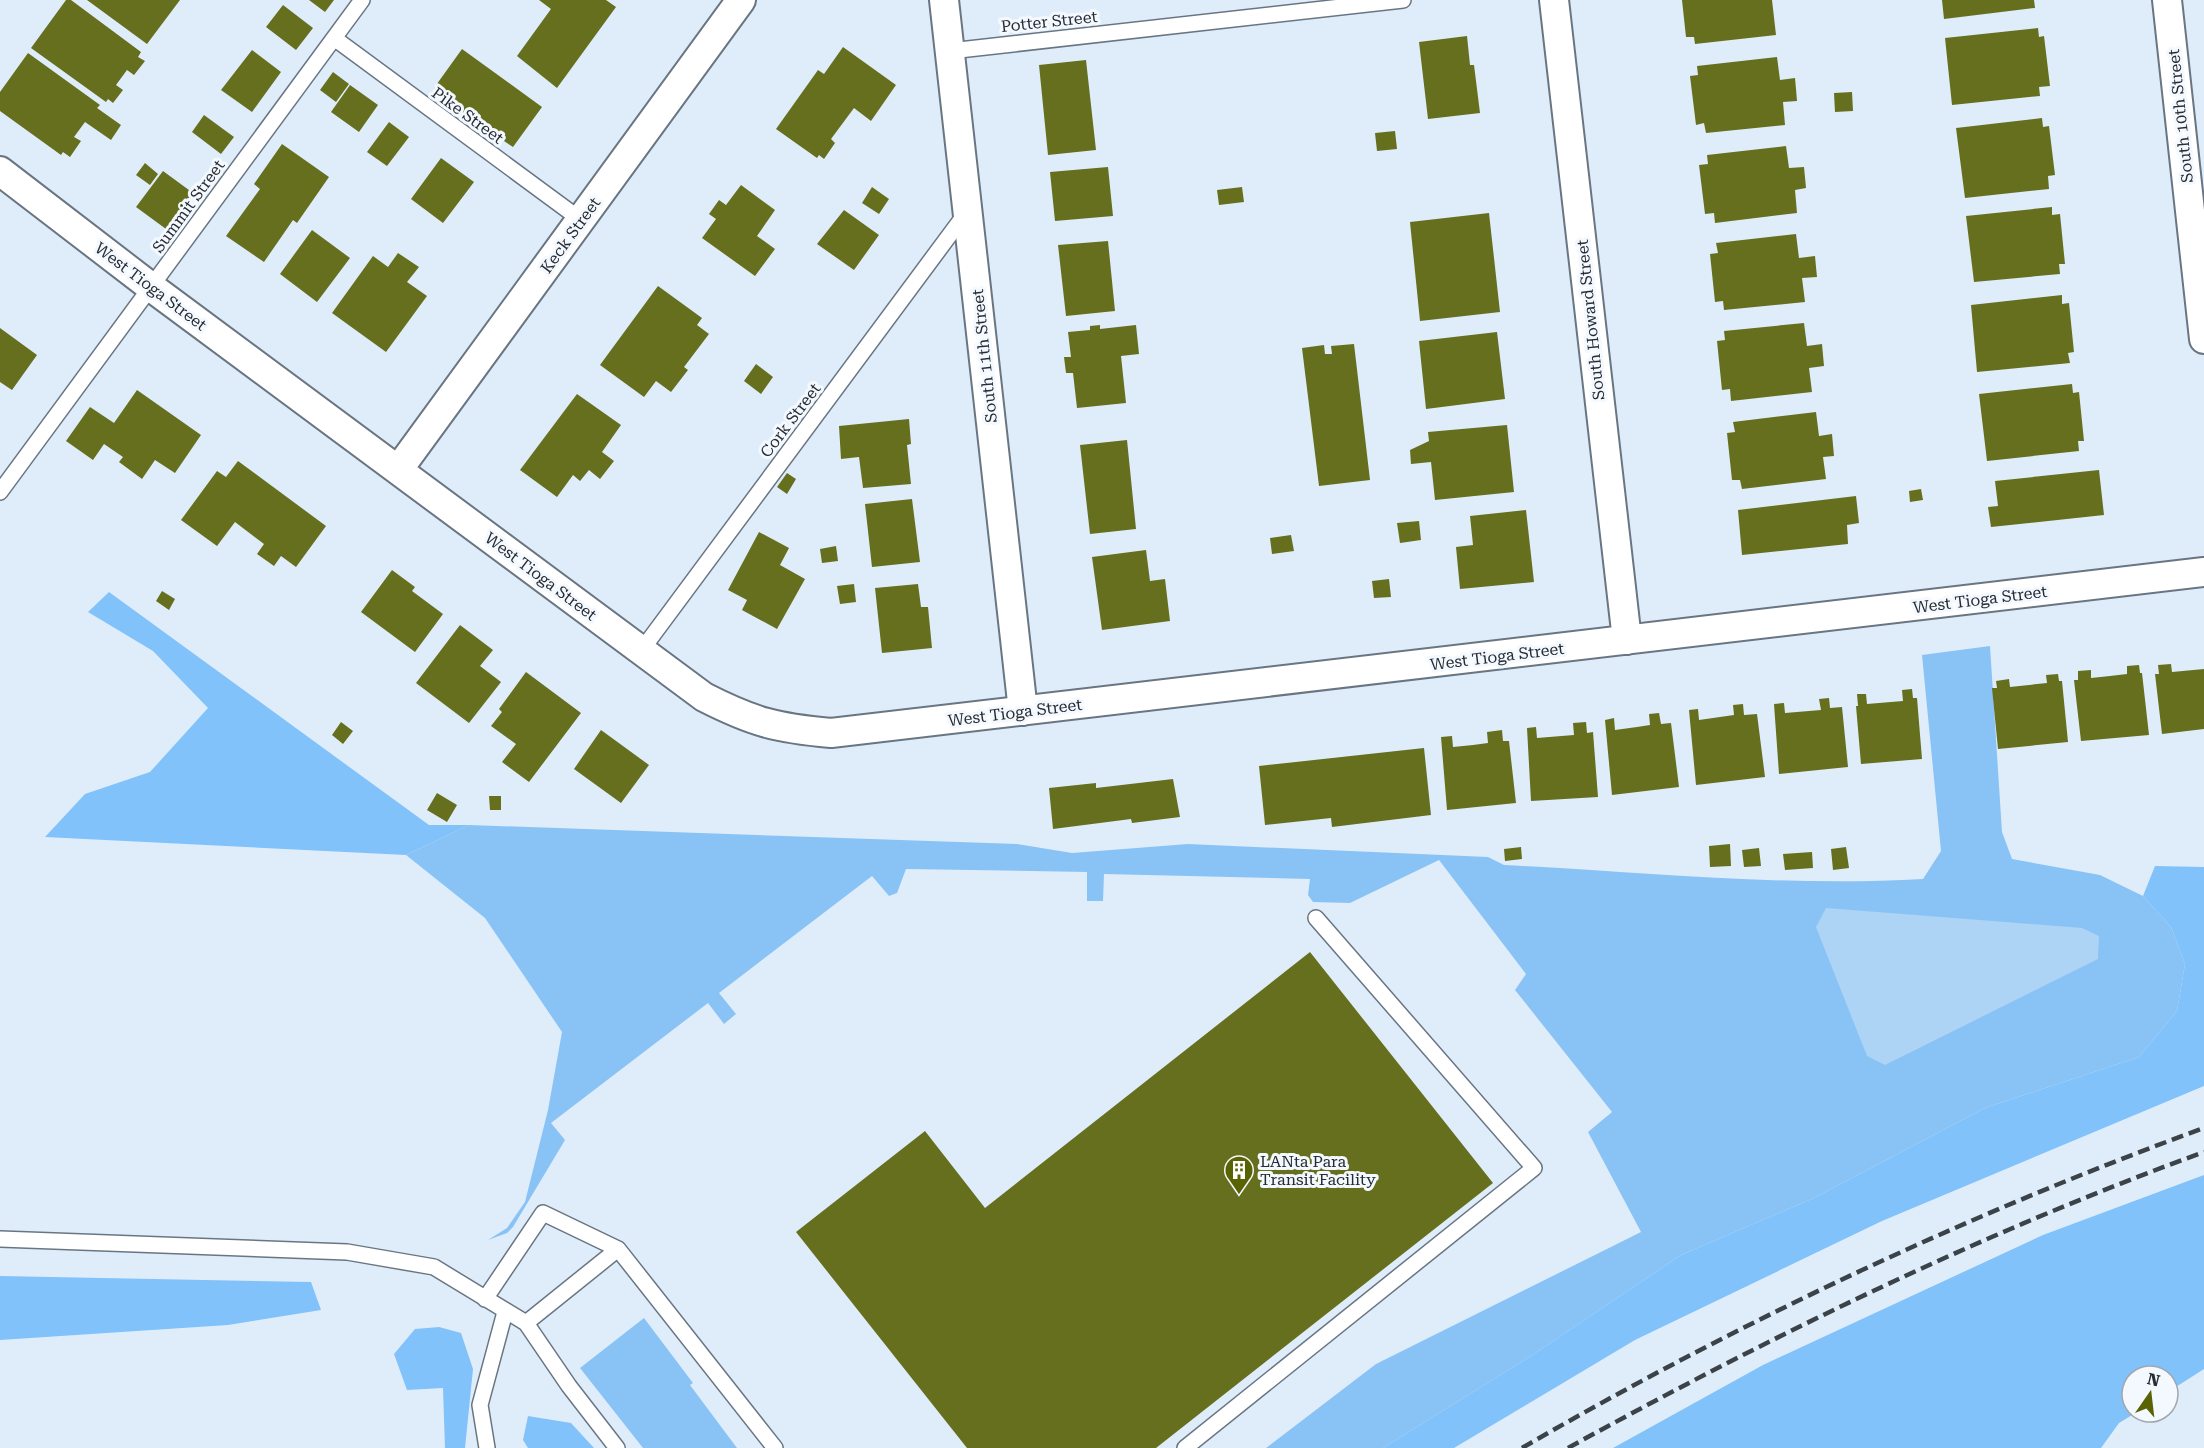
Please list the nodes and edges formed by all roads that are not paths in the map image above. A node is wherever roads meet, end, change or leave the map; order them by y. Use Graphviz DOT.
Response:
graph roads {
  1 [pos="362,0"];
  2 [pos="741,0"];
  3 [pos="944,0"];
  4 [pos="1403,0"];
  5 [pos="1554,0"];
  6 [pos="2167,0"];
  7 [pos="334,38"];
  8 [pos="950,51"];
  9 [pos="0,171"];
  10 [pos="968,210"];
  11 [pos="580,220"];
  12 [pos="151,287"];
  13 [pos="2204,339"];
  14 [pos="398,470"];
  15 [pos="0,492"];
  16 [pos="2204,572"];
  17 [pos="1627,640"];
  18 [pos="641,651"];
  19 [pos="1023,711"];
  20 [pos="1316,918"];
  21 [pos="0,1239"];
  22 [pos="618,1249"];
  23 [pos="485,1299"];
  24 [pos="505,1312"];
  25 [pos="526,1323"];
  26 [pos="487,1448"];
  27 [pos="617,1448"];
  28 [pos="775,1448"];
  29 [pos="1185,1448"];
  1 -- 7 [label="lane, Summit Street"];
  2 -- 11 [label="street, Keck Street"];
  3 -- 8 [label="street, South 11th Street"];
  4 -- 8 [label="lane, Potter Street"];
  5 -- 17 [label="street, South Howard Street"];
  6 -- 13 [label="street, South 10th Street"];
  7 -- 11 [label="lane, Pike Street"];
  7 -- 12 [label="lane, Summit Street"];
  8 -- 10 [label="street, South 11th Street"];
  9 -- 12 [label="street, West Tioga Street"];
  10 -- 18 [label="lane, Cork Street"];
  10 -- 19 [label="street, South 11th Street"];
  11 -- 14 [label="street, Keck Street"];
  12 -- 14 [label="street, West Tioga Street"];
  12 -- 15 [label="lane, Summit Street"];
  14 -- 18 [label="street, West Tioga Street"];
  16 -- 17 [label="street, West Tioga Street"];
  17 -- 19 [label="street, West Tioga Street"];
  18 -- 19 [label="street, West Tioga Street"];
  20 -- 29 [label="lane"];
  21 -- 23 [label="lane"];
  22 -- 23 [label="lane"];
  22 -- 25 [label="lane"];
  22 -- 28 [label="lane"];
  23 -- 24 [label="lane"];
  24 -- 25 [label="lane"];
  24 -- 26 [label="lane"];
  25 -- 27 [label="lane"];
}
